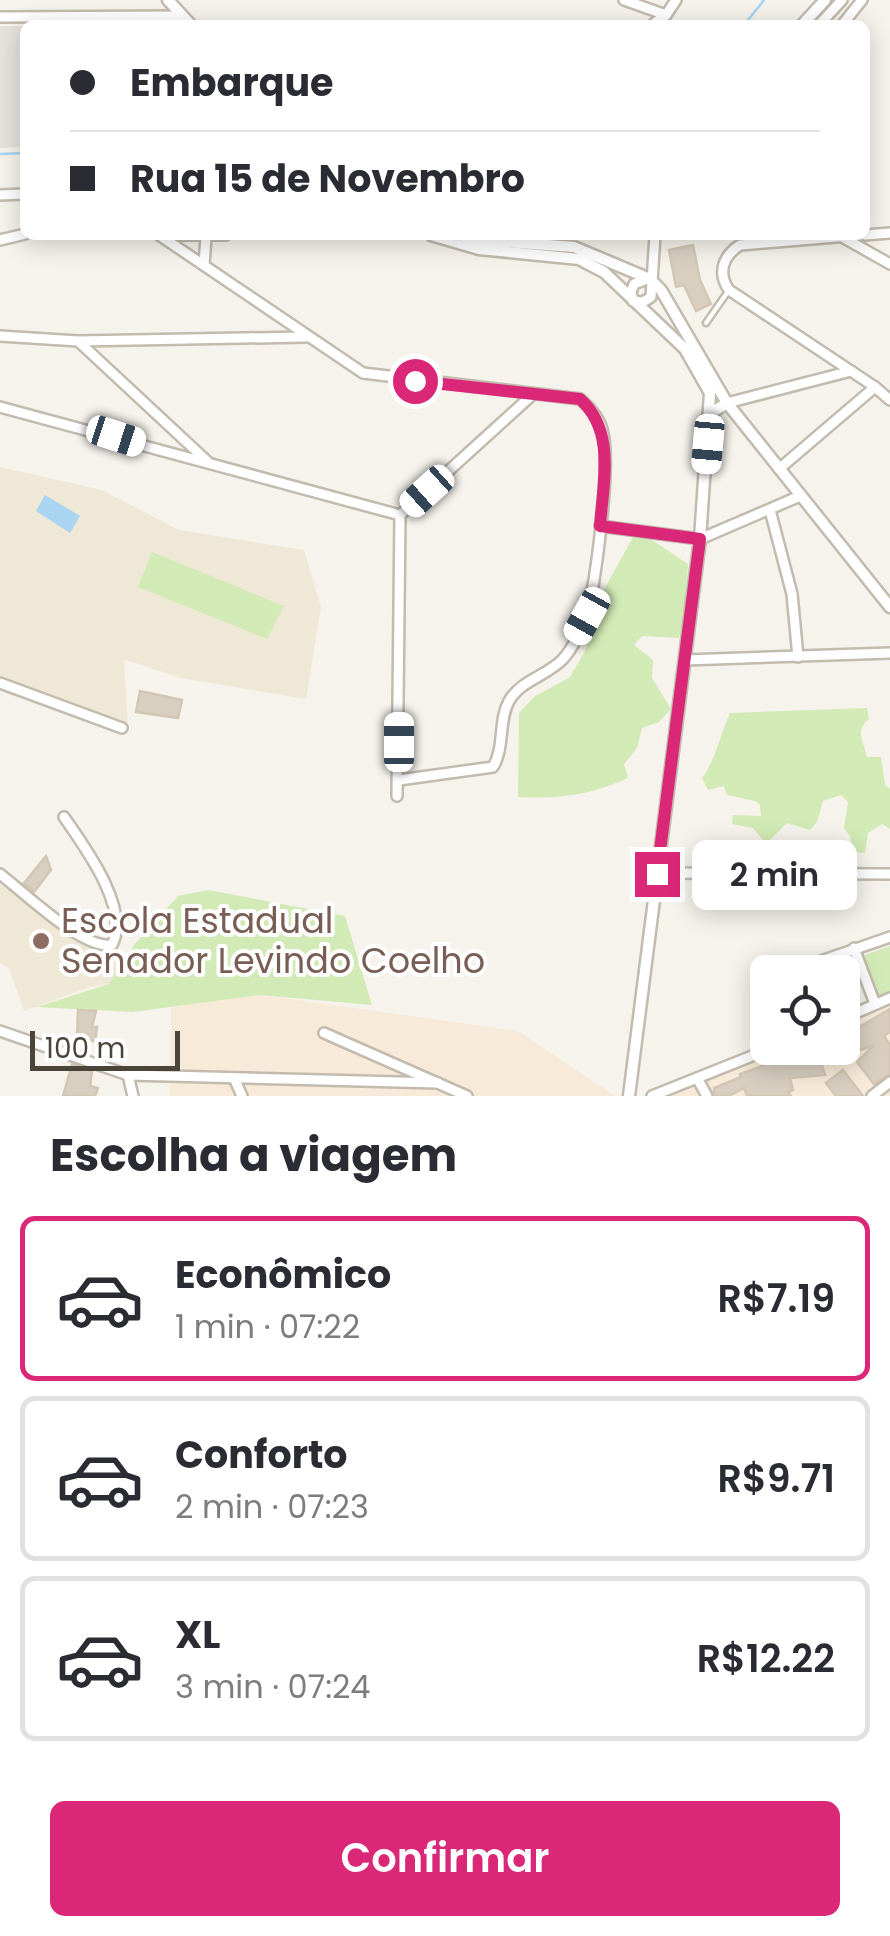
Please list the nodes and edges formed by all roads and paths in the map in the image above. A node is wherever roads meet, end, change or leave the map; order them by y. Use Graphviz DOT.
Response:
graph roads {
  1 [pos="168,0"];
  2 [pos="624,0"];
  3 [pos="676,0"];
  4 [pos="825,0"];
  5 [pos="842,0"];
  6 [pos="862,0"];
  7 [pos="666,15"];
  8 [pos="182,16"];
  9 [pos="0,17"];
  10 [pos="186,20"];
  11 [pos="659,20"];
  12 [pos="807,20"];
  13 [pos="824,20"];
  14 [pos="846,20"];
  15 [pos="166,240"];
  16 [pos="206,240"];
  17 [pos="447,240"];
  18 [pos="478,240"];
  19 [pos="654,240"];
  20 [pos="796,240"];
  21 [pos="848,240"];
  22 [pos="890,264"];
  23 [pos="204,265"];
  24 [pos="650,278"];
  25 [pos="729,290"];
  26 [pos="633,301"];
  27 [pos="706,323"];
  28 [pos="0,336"];
  29 [pos="308,337"];
  30 [pos="78,341"];
  31 [pos="851,371"];
  32 [pos="874,386"];
  33 [pos="532,396"];
  34 [pos="890,400"];
  35 [pos="728,403"];
  36 [pos="0,407"];
  37 [pos="712,413"];
  38 [pos="210,464"];
  39 [pos="779,469"];
  40 [pos="800,496"];
  41 [pos="770,510"];
  42 [pos="400,515"];
  43 [pos="600,526"];
  44 [pos="700,539"];
  45 [pos="890,607"];
  46 [pos="890,652"];
  47 [pos="798,657"];
  48 [pos="684,660"];
  49 [pos="0,683"];
  50 [pos="122,728"];
  51 [pos="399,780"];
  52 [pos="398,796"];
  53 [pos="64,816"];
  54 [pos="0,874"];
  55 [pos="657,874"];
  56 [pos="890,874"];
  57 [pos="890,936"];
  58 [pos="854,948"];
  59 [pos="835,955"];
  60 [pos="890,998"];
  61 [pos="876,1004"];
  62 [pos="860,1011"];
  63 [pos="0,1030"];
  64 [pos="324,1034"];
  65 [pos="750,1057"];
  66 [pos="128,1075"];
  67 [pos="234,1078"];
  68 [pos="696,1078"];
  69 [pos="890,1082"];
  70 [pos="438,1083"];
  71 [pos="133,1096"];
  72 [pos="242,1096"];
  73 [pos="467,1096"];
  74 [pos="629,1096"];
  75 [pos="652,1096"];
  76 [pos="707,1096"];
  77 [pos="872,1096"];
  1 -- 8 [label="street"];
  2 -- 7 [label="street"];
  3 -- 7 [label="street"];
  4 -- 12 [label="street"];
  5 -- 13 [label="street"];
  6 -- 14 [label="street"];
  7 -- 11 [label="street"];
  8 -- 9 [label="street"];
  8 -- 10 [label="street"];
  15 -- 23 [label="street"];
  16 -- 23 [label="street"];
  17 -- 26 [label="street"];
  18 -- 24 [label="street"];
  19 -- 24 [label="street"];
  20 -- 25 [label="street"];
  21 -- 22 [label="street"];
  23 -- 29 [label="street"];
  24 -- 26 [label="street"];
  24 -- 26 [label="street"];
  24 -- 35 [label="street"];
  25 -- 27 [label="lane"];
  25 -- 31 [label="street"];
  26 -- 37 [label="street"];
  28 -- 30 [label="street"];
  29 -- 30 [label="street"];
  29 -- 33 [label="street"];
  30 -- 38 [label="street"];
  31 -- 32 [label="street"];
  31 -- 35 [label="street"];
  32 -- 34 [label="street"];
  32 -- 39 [label="street"];
  33 -- 42 [label="street"];
  33 -- 43 [label="street"];
  35 -- 37 [label="street"];
  35 -- 39 [label="street"];
  36 -- 38 [label="street"];
  37 -- 44 [label="street"];
  38 -- 42 [label="street"];
  39 -- 40 [label="street"];
  40 -- 41 [label="street"];
  40 -- 45 [label="street"];
  41 -- 44 [label="street"];
  41 -- 47 [label="street"];
  42 -- 51 [label="street"];
  43 -- 44 [label="street"];
  43 -- 51 [label="street"];
  44 -- 48 [label="street"];
  46 -- 47 [label="street"];
  47 -- 48 [label="street"];
  48 -- 55 [label="street"];
  49 -- 50 [label="street"];
  51 -- 52 [label="street"];
  53 -- 54 [label="street"];
  55 -- 56 [label="street"];
  55 -- 74 [label="street"];
  57 -- 58 [label="street"];
  58 -- 59 [label="street"];
  58 -- 61 [label="street"];
  60 -- 61 [label="street"];
  61 -- 62 [label="street"];
  63 -- 66 [label="street"];
  64 -- 70 [label="street"];
  65 -- 68 [label="street"];
  66 -- 67 [label="street"];
  66 -- 71 [label="street"];
  67 -- 70 [label="street"];
  67 -- 72 [label="street"];
  68 -- 75 [label="street"];
  68 -- 76 [label="street"];
  69 -- 77 [label="street"];
  70 -- 73 [label="street"];
}
